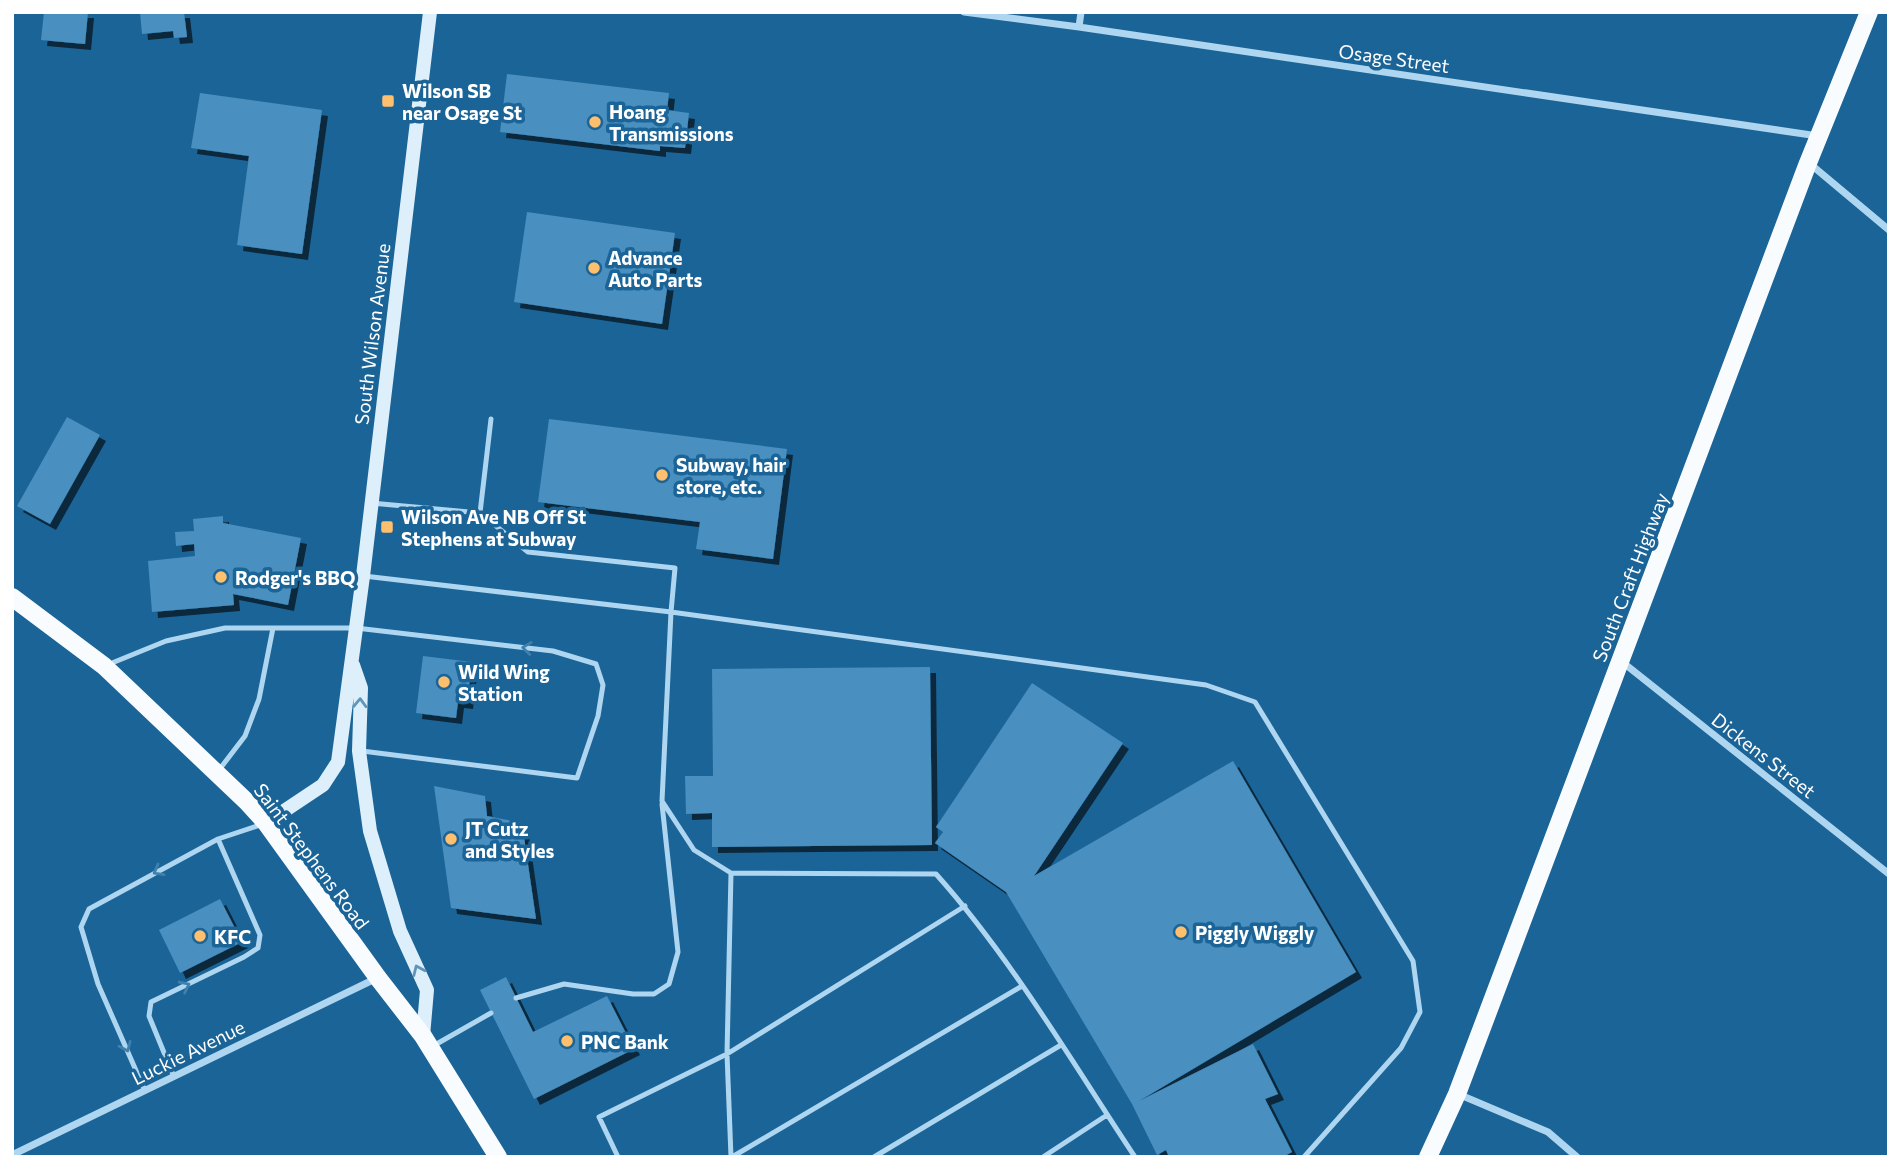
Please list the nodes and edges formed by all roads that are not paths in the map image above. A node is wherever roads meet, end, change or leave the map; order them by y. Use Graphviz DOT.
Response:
graph roads {
  1 [pos="430,12"];
  2 [pos="964,12"];
  3 [pos="1081,12"];
  4 [pos="1869,12"];
  5 [pos="1079,27"];
  6 [pos="1819,136"];
  7 [pos="1808,163"];
  8 [pos="1889,230"];
  9 [pos="491,419"];
  10 [pos="371,503"];
  11 [pos="480,513"];
  12 [pos="363,576"];
  13 [pos="12,597"];
  14 [pos="671,612"];
  15 [pos="273,628"];
  16 [pos="356,628"];
  17 [pos="352,660"];
  18 [pos="1620,661"];
  19 [pos="104,666"];
  20 [pos="359,751"];
  21 [pos="217,773"];
  22 [pos="662,801"];
  23 [pos="266,823"];
  24 [pos="218,839"];
  25 [pos="732,873"];
  26 [pos="1889,874"];
  27 [pos="965,906"];
  28 [pos="378,978"];
  29 [pos="1022,986"];
  30 [pos="516,998"];
  31 [pos="491,1013"];
  32 [pos="426,1042"];
  33 [pos="1061,1045"];
  34 [pos="727,1054"];
  35 [pos="174,1077"];
  36 [pos="145,1091"];
  37 [pos="1457,1094"];
  38 [pos="1107,1115"];
  39 [pos="12,1155"];
  40 [pos="498,1157"];
  41 [pos="618,1157"];
  42 [pos="731,1157"];
  43 [pos="874,1157"];
  44 [pos="1043,1157"];
  45 [pos="1135,1157"];
  46 [pos="1304,1157"];
  47 [pos="1429,1157"];
  48 [pos="1577,1157"];
  1 -- 10 [label="main road, South Wilson Avenue"];
  2 -- 5 [label="street, Osage Street"];
  3 -- 5 [label="street"];
  4 -- 6 [label="main road, South Craft Highway"];
  5 -- 6 [label="street, Osage Street"];
  6 -- 7 [label="main road, South Craft Highway"];
  7 -- 8 [label="street"];
  7 -- 18 [label="main road, South Craft Highway"];
  9 -- 11 [label="lane"];
  10 -- 11 [label="lane"];
  10 -- 12 [label="main road, South Wilson Avenue"];
  11 -- 14 [label="lane"];
  12 -- 14 [label="lane"];
  12 -- 16 [label="main road, South Wilson Avenue"];
  13 -- 19 [label="main road, Saint Stephens Road"];
  14 -- 22 [label="lane"];
  14 -- 46 [label="lane"];
  15 -- 16 [label="lane"];
  15 -- 19 [label="lane"];
  15 -- 21 [label="lane"];
  16 -- 17 [label="main road, South Wilson Avenue"];
  20 -- 16 [label="lane, one-way"];
  20 -- 17 [label="main road, South Wilson Avenue, one-way"];
  17 -- 23 [label="main road, South Wilson Avenue"];
  18 -- 26 [label="street, Dickens Street"];
  18 -- 37 [label="main road, South Craft Highway"];
  19 -- 21 [label="main road, Saint Stephens Road"];
  32 -- 20 [label="main road, South Wilson Avenue, one-way"];
  21 -- 23 [label="main road, Saint Stephens Road"];
  22 -- 25 [label="lane"];
  22 -- 30 [label="lane"];
  23 -- 24 [label="lane"];
  23 -- 28 [label="main road, Saint Stephens Road"];
  35 -- 24 [label="lane, one-way"];
  24 -- 36 [label="lane, one-way"];
  25 -- 27 [label="lane"];
  25 -- 34 [label="lane"];
  27 -- 29 [label="lane"];
  27 -- 34 [label="lane"];
  28 -- 32 [label="main road, Saint Stephens Road"];
  28 -- 35 [label="street, Luckie Avenue"];
  29 -- 33 [label="lane"];
  29 -- 42 [label="lane"];
  31 -- 32 [label="lane"];
  32 -- 40 [label="main road, Saint Stephens Road"];
  33 -- 38 [label="lane"];
  33 -- 43 [label="lane"];
  34 -- 41 [label="lane"];
  34 -- 42 [label="lane"];
  35 -- 36 [label="street, Luckie Avenue"];
  36 -- 39 [label="street, Luckie Avenue"];
  37 -- 47 [label="main road, South Craft Highway"];
  37 -- 48 [label="street"];
  38 -- 44 [label="lane"];
  38 -- 45 [label="lane"];
}
